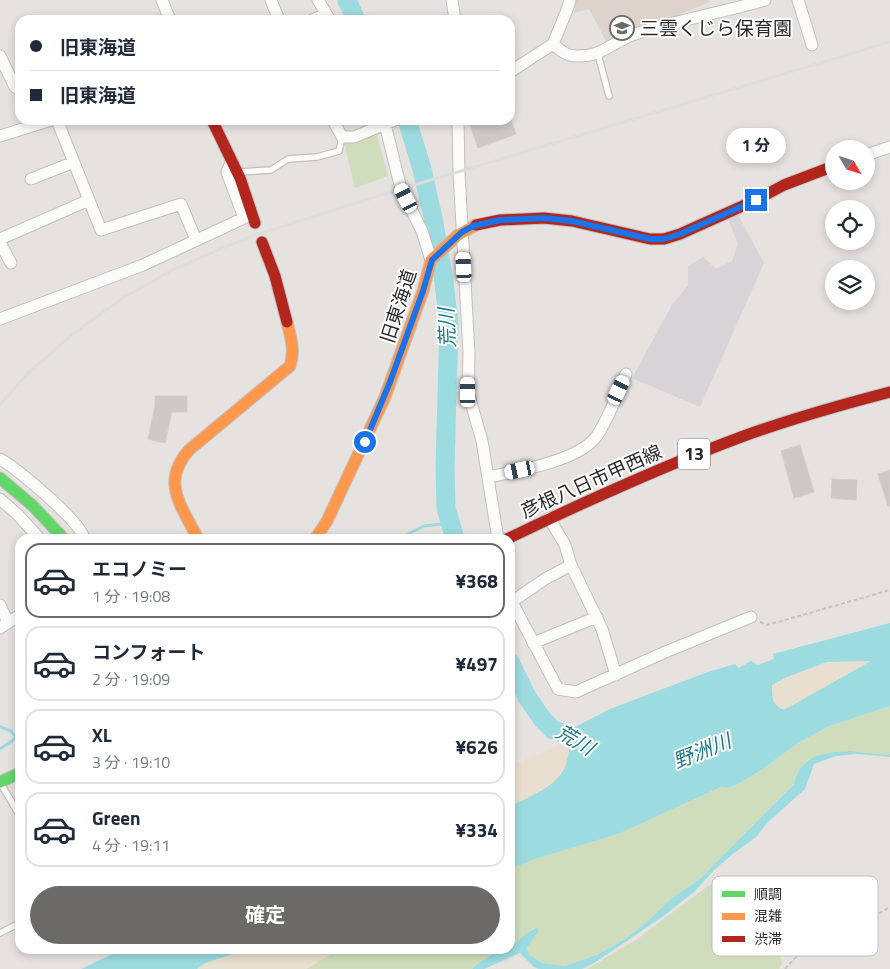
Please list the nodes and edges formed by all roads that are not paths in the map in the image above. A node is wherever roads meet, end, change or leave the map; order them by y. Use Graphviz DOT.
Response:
graph roads {
  1 [pos="162,0"];
  2 [pos="271,0"];
  3 [pos="318,0"];
  4 [pos="452,0"];
  5 [pos="570,0"];
  6 [pos="765,0"];
  7 [pos="798,0"];
  8 [pos="168,15"];
  9 [pos="277,15"];
  10 [pos="327,15"];
  11 [pos="454,15"];
  12 [pos="553,44"];
  13 [pos="812,45"];
  14 [pos="598,54"];
  15 [pos="0,56"];
  16 [pos="515,69"];
  17 [pos="15,87"];
  18 [pos="609,96"];
  19 [pos="32,125"];
  20 [pos="59,125"];
  21 [pos="214,125"];
  22 [pos="336,125"];
  23 [pos="381,125"];
  24 [pos="391,125"];
  25 [pos="458,125"];
  26 [pos="0,136"];
  27 [pos="342,138"];
  28 [pos="890,147"];
  29 [pos="875,152"];
  30 [pos="74,162"];
  31 [pos="234,167"];
  32 [pos="825,169"];
  33 [pos="31,179"];
  34 [pos="89,200"];
  35 [pos="255,223"];
  36 [pos="460,234"];
  37 [pos="0,239"];
  38 [pos="196,240"];
  39 [pos="262,242"];
  40 [pos="0,243"];
  41 [pos="432,260"];
  42 [pos="11,263"];
  43 [pos="0,319"];
  44 [pos="626,374"];
  45 [pos="890,392"];
  46 [pos="0,459"];
  47 [pos="489,477"];
  48 [pos="0,478"];
  49 [pos="0,499"];
  50 [pos="550,518"];
  51 [pos="35,534"];
  52 [pos="59,534"];
  53 [pos="83,534"];
  54 [pos="196,534"];
  55 [pos="318,534"];
  56 [pos="497,534"];
  57 [pos="515,535"];
  58 [pos="571,565"];
  59 [pos="515,598"];
  60 [pos="0,605"];
  61 [pos="515,607"];
  62 [pos="597,617"];
  63 [pos="751,618"];
  64 [pos="15,619"];
  65 [pos="4,625"];
  66 [pos="534,643"];
  67 [pos="616,675"];
  68 [pos="15,775"];
  69 [pos="0,782"];
  70 [pos="15,808"];
  71 [pos="15,926"];
  72 [pos="0,933"];
  1 -- 8 [label="street"];
  2 -- 9 [label="street"];
  3 -- 10 [label="street"];
  4 -- 11 [label="street"];
  5 -- 12 [label="street"];
  6 -- 14 [label="street"];
  7 -- 13 [label="street"];
  12 -- 14 [label="street"];
  12 -- 16 [label="street"];
  14 -- 18 [label="lane"];
  15 -- 17 [label="street"];
  19 -- 26 [label="street"];
  20 -- 30 [label="street"];
  21 -- 31 [label="street"];
  22 -- 27 [label="street"];
  23 -- 27 [label="street"];
  24 -- 41 [label="street"];
  25 -- 36 [label="street"];
  27 -- 31 [label="lane"];
  28 -- 29 [label="street"];
  30 -- 33 [label="street"];
  30 -- 34 [label="street"];
  31 -- 35 [label="street"];
  31 -- 38 [label="street"];
  32 -- 36 [label="street, 旧東海道"];
  34 -- 37 [label="street"];
  34 -- 38 [label="street"];
  36 -- 41 [label="street, 旧東海道"];
  36 -- 47 [label="street"];
  38 -- 43 [label="street"];
  39 -- 54 [label="street"];
  40 -- 42 [label="street"];
  41 -- 55 [label="street, 旧東海道"];
  44 -- 47 [label="street"];
  45 -- 50 [label="street, 彦根八日市甲西線 / 13"];
  46 -- 53 [label="street"];
  47 -- 56 [label="street"];
  48 -- 52 [label="street"];
  49 -- 51 [label="street"];
  50 -- 57 [label="street, 彦根八日市甲西線 / 13"];
  50 -- 58 [label="street"];
  58 -- 59 [label="street"];
  58 -- 62 [label="street"];
  60 -- 65 [label="street"];
  61 -- 66 [label="street"];
  62 -- 66 [label="street"];
  62 -- 67 [label="street"];
  63 -- 67 [label="street"];
  64 -- 65 [label="street"];
  66 -- 67 [label="street"];
  68 -- 69 [label="street"];
  69 -- 70 [label="lane"];
  71 -- 72 [label="lane"];
}
